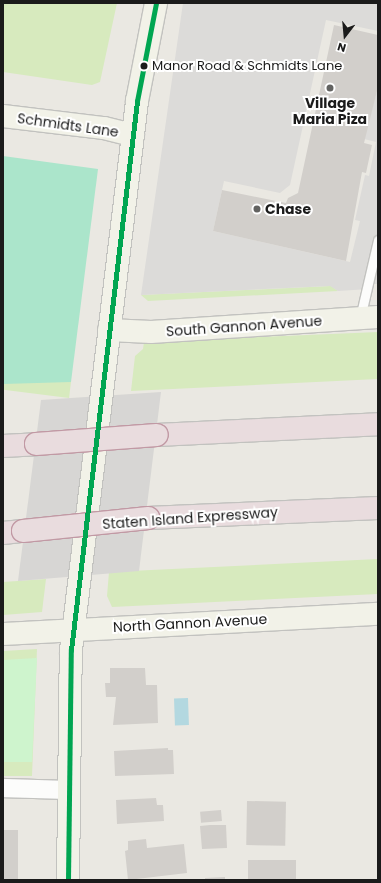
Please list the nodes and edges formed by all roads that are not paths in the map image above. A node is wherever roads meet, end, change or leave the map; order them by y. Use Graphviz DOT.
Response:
graph roads {
  1 [pos="156,3"];
  2 [pos="3,116"];
  3 [pos="133,135"];
  4 [pos="378,240"];
  5 [pos="369,318"];
  6 [pos="109,330"];
  7 [pos="378,424"];
  8 [pos="3,446"];
  9 [pos="378,508"];
  10 [pos="13,532"];
  11 [pos="378,614"];
  12 [pos="73,630"];
  13 [pos="3,634"];
  14 [pos="3,788"];
  15 [pos="67,790"];
  16 [pos="68,880"];
  1 -- 3 [label="street"];
  2 -- 3 [label="street, Schmidts Lane"];
  3 -- 6 [label="street"];
  4 -- 5 [label="lane"];
  5 -- 6 [label="street, South Gannon Avenue"];
  6 -- 12 [label="street"];
  7 -- 8 [label="highway, bridge"];
  9 -- 10 [label="highway, Staten Island Expressway, bridge"];
  11 -- 12 [label="street, North Gannon Avenue"];
  12 -- 13 [label="street, North Gannon Avenue"];
  12 -- 15 [label="street"];
  14 -- 15 [label="street"];
  15 -- 16 [label="street"];
}
